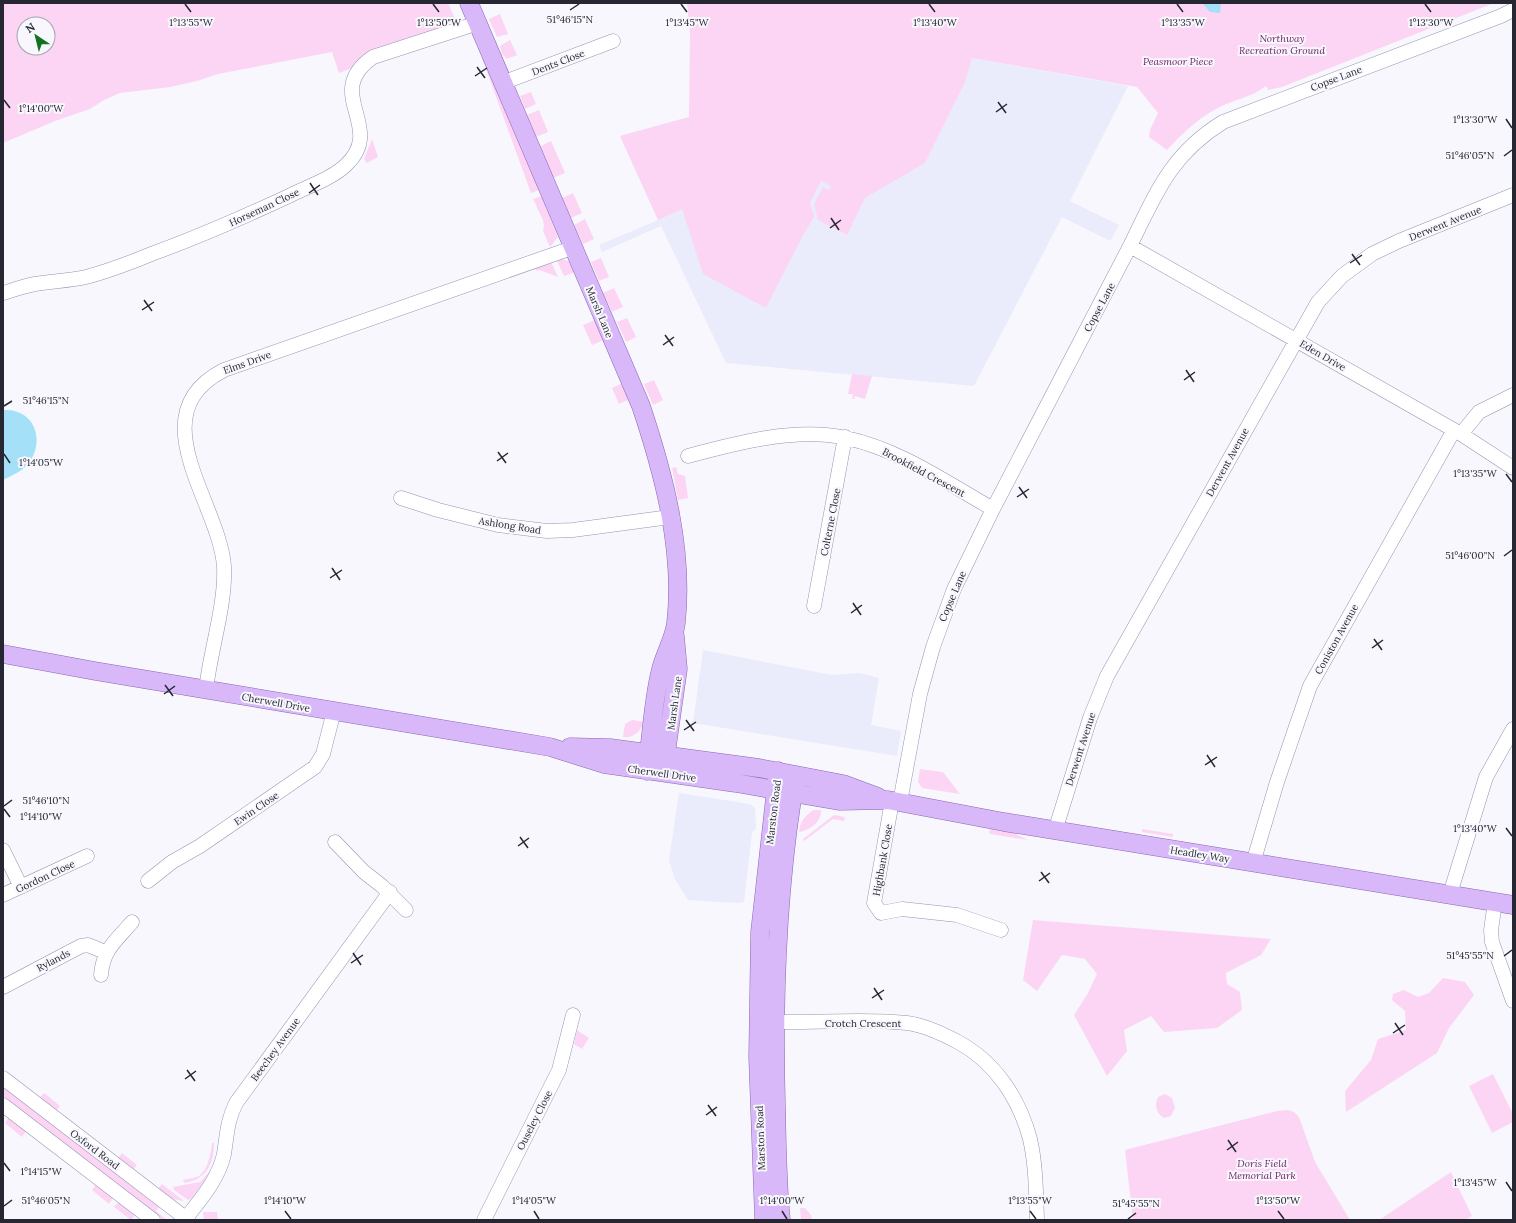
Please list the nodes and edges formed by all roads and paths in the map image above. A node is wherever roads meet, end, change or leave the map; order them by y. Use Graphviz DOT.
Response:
graph roads {
  1 [pos="469,3"];
  2 [pos="1513,10"];
  3 [pos="478,23"];
  4 [pos="613,41"];
  5 [pos="502,83"];
  6 [pos="1513,195"];
  7 [pos="1130,246"];
  8 [pos="572,248"];
  9 [pos="3,293"];
  10 [pos="1296,339"];
  11 [pos="1513,394"];
  12 [pos="1458,432"];
  13 [pos="845,437"];
  14 [pos="688,456"];
  15 [pos="1513,468"];
  16 [pos="401,498"];
  17 [pos="993,509"];
  18 [pos="670,517"];
  19 [pos="814,606"];
  20 [pos="674,633"];
  21 [pos="3,654"];
  22 [pos="206,690"];
  23 [pos="334,711"];
  24 [pos="1513,729"];
  25 [pos="550,747"];
  26 [pos="658,754"];
  27 [pos="773,771"];
  28 [pos="655,772"];
  29 [pos="796,775"];
  30 [pos="775,790"];
  31 [pos="793,793"];
  32 [pos="893,801"];
  33 [pos="1055,831"];
  34 [pos="335,842"];
  35 [pos="3,850"];
  36 [pos="87,856"];
  37 [pos="1253,863"];
  38 [pos="148,881"];
  39 [pos="21,887"];
  40 [pos="390,892"];
  41 [pos="1450,894"];
  42 [pos="3,896"];
  43 [pos="1495,902"];
  44 [pos="1513,905"];
  45 [pos="406,910"];
  46 [pos="132,922"];
  47 [pos="769,925"];
  48 [pos="1001,930"];
  49 [pos="105,952"];
  50 [pos="101,975"];
  51 [pos="3,987"];
  52 [pos="1513,1001"];
  53 [pos="573,1015"];
  54 [pos="774,1022"];
  55 [pos="766,1057"];
  56 [pos="3,1078"];
  57 [pos="3,1105"];
  58 [pos="187,1219"];
  59 [pos="153,1220"];
  60 [pos="484,1220"];
  61 [pos="764,1220"];
  62 [pos="781,1220"];
  63 [pos="1037,1220"];
  1 -- 3 [label="main road, Marsh Lane"];
  2 -- 7 [label="street, Copse Lane"];
  3 -- 5 [label="main road, Marsh Lane"];
  3 -- 9 [label="street, Horseman Close"];
  4 -- 5 [label="street, Dents Close"];
  5 -- 8 [label="main road, Marsh Lane"];
  6 -- 10 [label="street, Derwent Avenue"];
  7 -- 10 [label="street, Eden Drive"];
  7 -- 17 [label="street, Copse Lane"];
  8 -- 18 [label="main road, Marsh Lane"];
  8 -- 22 [label="street, Elms Drive"];
  10 -- 12 [label="street, Eden Drive"];
  10 -- 33 [label="street, Derwent Avenue"];
  11 -- 12 [label="street, Coniston Avenue"];
  12 -- 15 [label="street, Eden Drive"];
  12 -- 37 [label="street, Coniston Avenue"];
  13 -- 14 [label="street, Brookfield Crescent"];
  13 -- 17 [label="street, Brookfield Crescent"];
  13 -- 19 [label="street, Colterne Close"];
  16 -- 18 [label="street, Ashlong Road"];
  17 -- 32 [label="street, Copse Lane"];
  18 -- 20 [label="main road, Marsh Lane"];
  20 -- 26 [label="main road, Marsh Lane"];
  20 -- 26 [label="main road, Marsh Lane"];
  21 -- 22 [label="main road, Cherwell Drive"];
  22 -- 23 [label="main road, Cherwell Drive"];
  23 -- 25 [label="main road, Cherwell Drive"];
  23 -- 38 [label="street, Ewin Close"];
  24 -- 41 [label="street"];
  25 -- 26 [label="main road, Cherwell Drive"];
  25 -- 28 [label="main road, Cherwell Drive"];
  26 -- 27 [label="main road, Cherwell Drive"];
  26 -- 28 [label="main road, Marsh Lane"];
  27 -- 29 [label="main road, Headley Way"];
  27 -- 30 [label="main road, Marston Road"];
  28 -- 30 [label="main road, Cherwell Drive"];
  29 -- 31 [label="main road, Marston Road"];
  29 -- 32 [label="main road, Headley Way"];
  30 -- 31 [label="main road, Headley Way"];
  30 -- 47 [label="main road, Marston Road"];
  31 -- 32 [label="main road, Headley Way"];
  31 -- 47 [label="main road, Marston Road"];
  32 -- 33 [label="main road, Headley Way"];
  32 -- 48 [label="street, Highbank Close"];
  33 -- 37 [label="main road, Headley Way"];
  34 -- 40 [label="street"];
  35 -- 39 [label="street"];
  36 -- 39 [label="street, Gordon Close"];
  37 -- 41 [label="main road, Headley Way"];
  39 -- 42 [label="street, Gordon Close"];
  40 -- 45 [label="street"];
  40 -- 58 [label="street, Beechey Avenue"];
  41 -- 43 [label="main road, Headley Way"];
  43 -- 44 [label="main road, Headley Way"];
  43 -- 52 [label="street"];
  46 -- 49 [label="street"];
  47 -- 54 [label="main road, Marston Road"];
  47 -- 55 [label="main road, Marston Road"];
  49 -- 50 [label="street"];
  49 -- 51 [label="street, Rylands"];
  53 -- 60 [label="street, Ouseley Close"];
  54 -- 55 [label="main road, Marston Road"];
  54 -- 63 [label="street, Crotch Crescent"];
  55 -- 61 [label="main road, Marston Road"];
  55 -- 62 [label="main road, Marston Road"];
  56 -- 58 [label="street, Oxford Road"];
  57 -- 59 [label="street, Oxford Road"];
}
